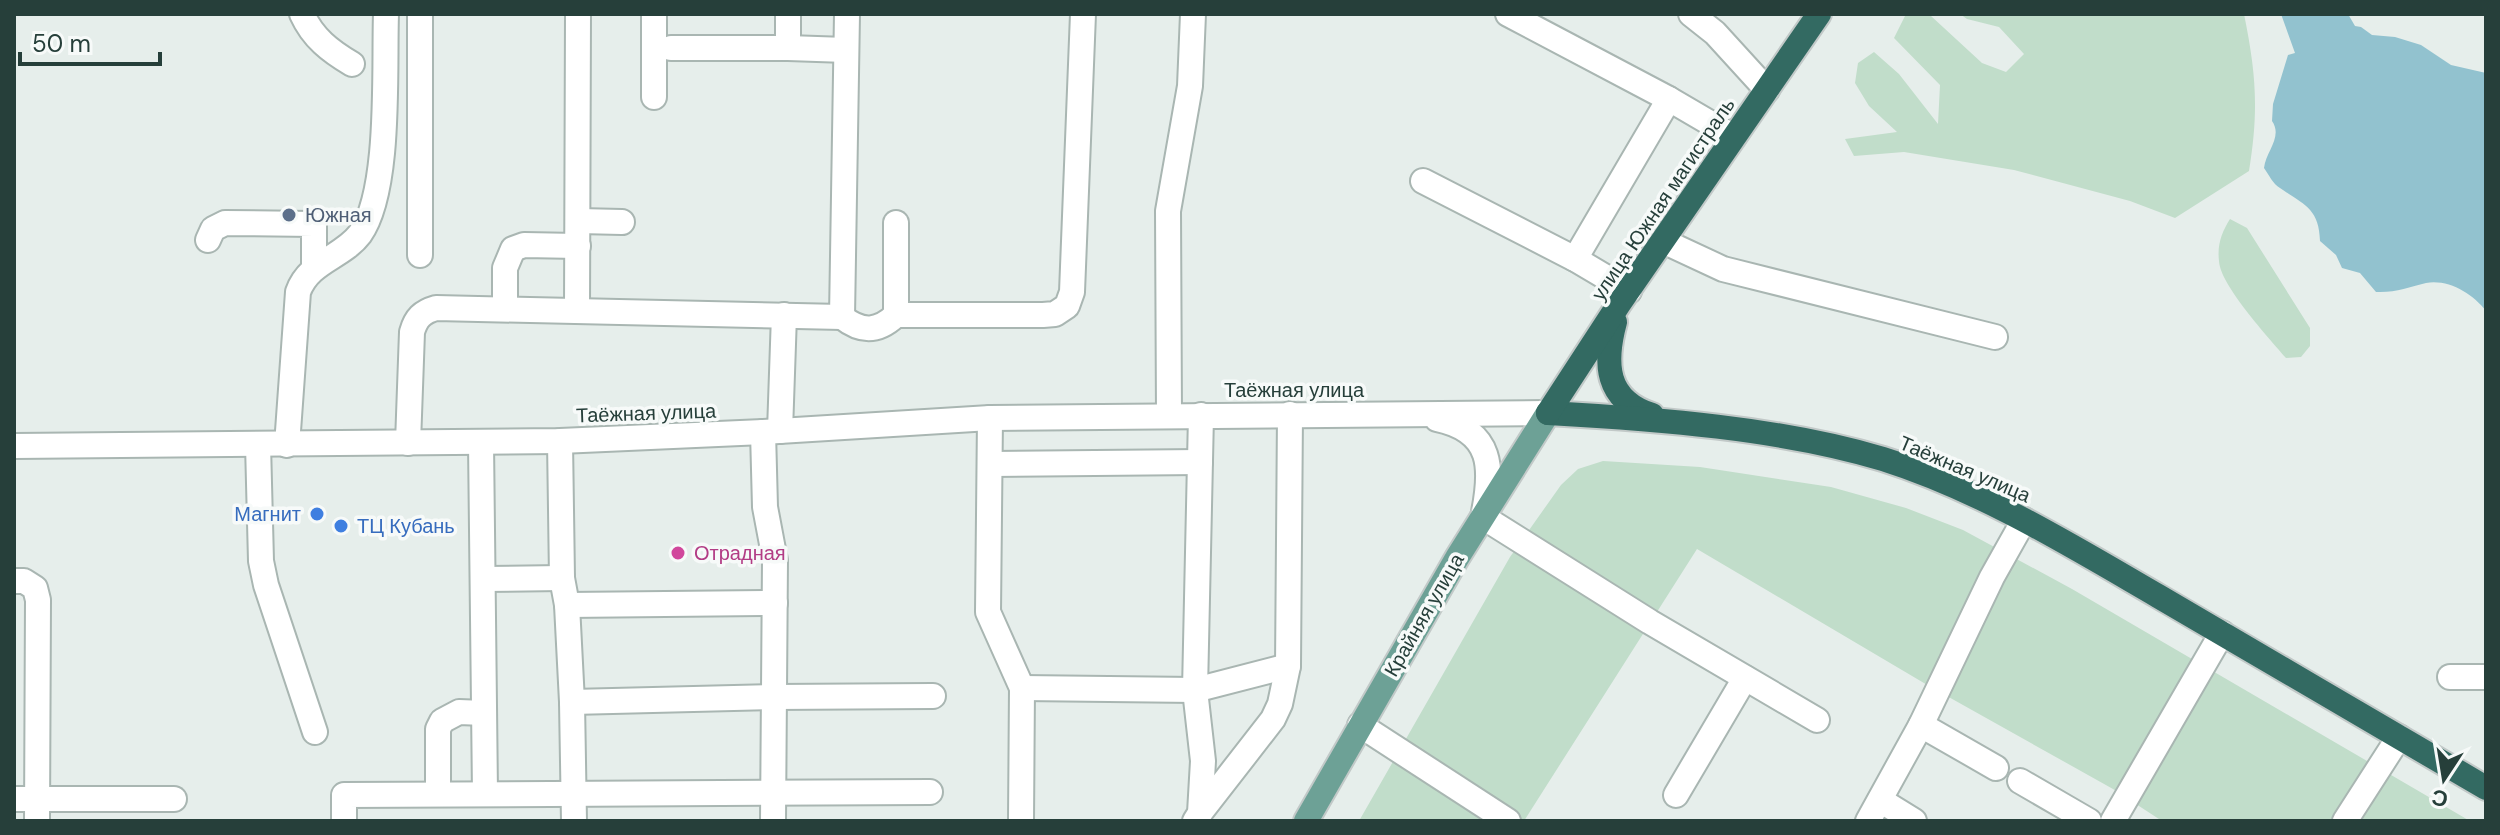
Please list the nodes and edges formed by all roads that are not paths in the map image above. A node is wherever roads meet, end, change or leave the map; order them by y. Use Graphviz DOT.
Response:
graph roads {
  1 [pos="302,14"];
  2 [pos="386,14"];
  3 [pos="420,14"];
  4 [pos="578,14"];
  5 [pos="654,14"];
  6 [pos="788,14"];
  7 [pos="847,14"];
  8 [pos="1083,14"];
  9 [pos="1193,14"];
  10 [pos="1508,14"];
  11 [pos="1691,14"];
  12 [pos="1813,16"];
  13 [pos="671,48"];
  14 [pos="788,48"];
  15 [pos="846,50"];
  16 [pos="352,64"];
  17 [pos="1767,90"];
  18 [pos="654,97"];
  19 [pos="1669,99"];
  20 [pos="1734,137"];
  21 [pos="1423,181"];
  22 [pos="579,221"];
  23 [pos="622,222"];
  24 [pos="896,223"];
  25 [pos="208,240"];
  26 [pos="1663,241"];
  27 [pos="578,246"];
  28 [pos="420,255"];
  29 [pos="1575,259"];
  30 [pos="314,267"];
  31 [pos="1624,298"];
  32 [pos="505,308"];
  33 [pos="577,311"];
  34 [pos="784,315"];
  35 [pos="896,315"];
  36 [pos="842,317"];
  37 [pos="1995,337"];
  38 [pos="1403,413"];
  39 [pos="1548,413"];
  40 [pos="1290,414"];
  41 [pos="1169,415"];
  42 [pos="1201,415"];
  43 [pos="990,418"];
  44 [pos="1669,421"];
  45 [pos="771,432"];
  46 [pos="560,441"];
  47 [pos="481,442"];
  48 [pos="408,443"];
  49 [pos="258,444"];
  50 [pos="287,445"];
  51 [pos="14,446"];
  52 [pos="1200,462"];
  53 [pos="990,464"];
  54 [pos="1483,517"];
  55 [pos="2024,520"];
  56 [pos="562,578"];
  57 [pos="483,579"];
  58 [pos="14,581"];
  59 [pos="775,603"];
  60 [pos="567,605"];
  61 [pos="2222,633"];
  62 [pos="1288,666"];
  63 [pos="2450,677"];
  64 [pos="2486,677"];
  65 [pos="1745,678"];
  66 [pos="1022,688"];
  67 [pos="1195,690"];
  68 [pos="933,696"];
  69 [pos="774,697"];
  70 [pos="572,702"];
  71 [pos="484,713"];
  72 [pos="1817,720"];
  73 [pos="1360,725"];
  74 [pos="1921,725"];
  75 [pos="315,732"];
  76 [pos="2399,737"];
  77 [pos="1996,768"];
  78 [pos="2020,781"];
  79 [pos="2486,788"];
  80 [pos="773,791"];
  81 [pos="930,792"];
  82 [pos="438,794"];
  83 [pos="485,794"];
  84 [pos="574,794"];
  85 [pos="1676,795"];
  86 [pos="174,799"];
  87 [pos="29,806"];
  88 [pos="1874,811"];
  89 [pos="2063,815"];
  90 [pos="1198,817"];
  91 [pos="344,821"];
  92 [pos="574,821"];
  93 [pos="773,821"];
  94 [pos="1021,821"];
  95 [pos="1306,821"];
  96 [pos="1508,821"];
  97 [pos="1914,821"];
  98 [pos="2089,821"];
  99 [pos="2113,821"];
  100 [pos="2345,821"];
  1 -- 16 [label="street"];
  2 -- 30 [label="street"];
  3 -- 28 [label="street"];
  4 -- 22 [label="street"];
  5 -- 18 [label="street"];
  6 -- 14 [label="street"];
  7 -- 15 [label="street"];
  8 -- 35 [label="street"];
  9 -- 41 [label="street"];
  10 -- 19 [label="street"];
  11 -- 17 [label="street"];
  12 -- 17 [label="highway, улица Южная магистраль"];
  13 -- 14 [label="street"];
  14 -- 15 [label="street"];
  15 -- 36 [label="street"];
  17 -- 20 [label="highway, улица Южная магистраль"];
  19 -- 20 [label="street"];
  19 -- 29 [label="street"];
  20 -- 26 [label="highway, улица Южная магистраль"];
  21 -- 29 [label="street"];
  22 -- 23 [label="street"];
  22 -- 27 [label="street"];
  24 -- 35 [label="street"];
  25 -- 30 [label="street"];
  26 -- 31 [label="highway, улица Южная магистраль"];
  26 -- 37 [label="street"];
  27 -- 32 [label="street"];
  27 -- 33 [label="street"];
  29 -- 31 [label="street"];
  30 -- 50 [label="street"];
  31 -- 39 [label="highway, улица Южная магистраль"];
  31 -- 44 [label="highway"];
  32 -- 33 [label="street"];
  32 -- 48 [label="street"];
  33 -- 34 [label="street"];
  34 -- 36 [label="street"];
  34 -- 45 [label="street"];
  35 -- 36 [label="street"];
  38 -- 39 [label="street, Таёжная улица"];
  38 -- 40 [label="street, Таёжная улица"];
  38 -- 54 [label="street"];
  39 -- 44 [label="highway, Таёжная улица"];
  39 -- 54 [label="main road, Крайняя улица"];
  40 -- 42 [label="street, Таёжная улица"];
  40 -- 62 [label="street"];
  41 -- 42 [label="street, Таёжная улица"];
  41 -- 43 [label="street, Таёжная улица"];
  42 -- 52 [label="street"];
  43 -- 45 [label="street, Таёжная улица"];
  43 -- 53 [label="street"];
  44 -- 55 [label="highway, Таёжная улица"];
  45 -- 46 [label="street, Таёжная улица"];
  45 -- 59 [label="street"];
  46 -- 47 [label="street, Таёжная улица"];
  46 -- 56 [label="street"];
  47 -- 48 [label="street, Таёжная улица"];
  47 -- 57 [label="street"];
  48 -- 50 [label="street, Таёжная улица"];
  49 -- 50 [label="street, Таёжная улица"];
  49 -- 51 [label="street, Таёжная улица"];
  49 -- 75 [label="street"];
  52 -- 53 [label="street"];
  52 -- 67 [label="street"];
  53 -- 66 [label="street"];
  54 -- 65 [label="street"];
  54 -- 73 [label="main road, Крайняя улица"];
  55 -- 61 [label="highway, Таёжная улица"];
  55 -- 74 [label="street"];
  56 -- 57 [label="street"];
  56 -- 60 [label="street"];
  57 -- 71 [label="street"];
  58 -- 87 [label="street"];
  59 -- 60 [label="street"];
  59 -- 69 [label="street"];
  60 -- 70 [label="street"];
  61 -- 76 [label="highway, Таёжная улица"];
  61 -- 99 [label="street"];
  62 -- 67 [label="street"];
  62 -- 90 [label="street"];
  63 -- 64 [label="street"];
  65 -- 72 [label="street"];
  65 -- 85 [label="street"];
  66 -- 67 [label="street"];
  66 -- 94 [label="street"];
  67 -- 90 [label="street"];
  68 -- 69 [label="street"];
  69 -- 70 [label="street"];
  69 -- 80 [label="street"];
  70 -- 84 [label="street"];
  71 -- 82 [label="street"];
  71 -- 83 [label="street"];
  73 -- 95 [label="main road, Крайняя улица"];
  73 -- 96 [label="street"];
  74 -- 77 [label="street"];
  74 -- 88 [label="street"];
  76 -- 79 [label="highway, Таёжная улица"];
  76 -- 100 [label="street"];
  78 -- 89 [label="street"];
  80 -- 81 [label="street"];
  80 -- 84 [label="street"];
  80 -- 93 [label="street"];
  82 -- 83 [label="street"];
  82 -- 91 [label="street"];
  83 -- 84 [label="street"];
  84 -- 92 [label="street"];
  86 -- 87 [label="street"];
  88 -- 97 [label="street"];
  89 -- 98 [label="street"];
}
